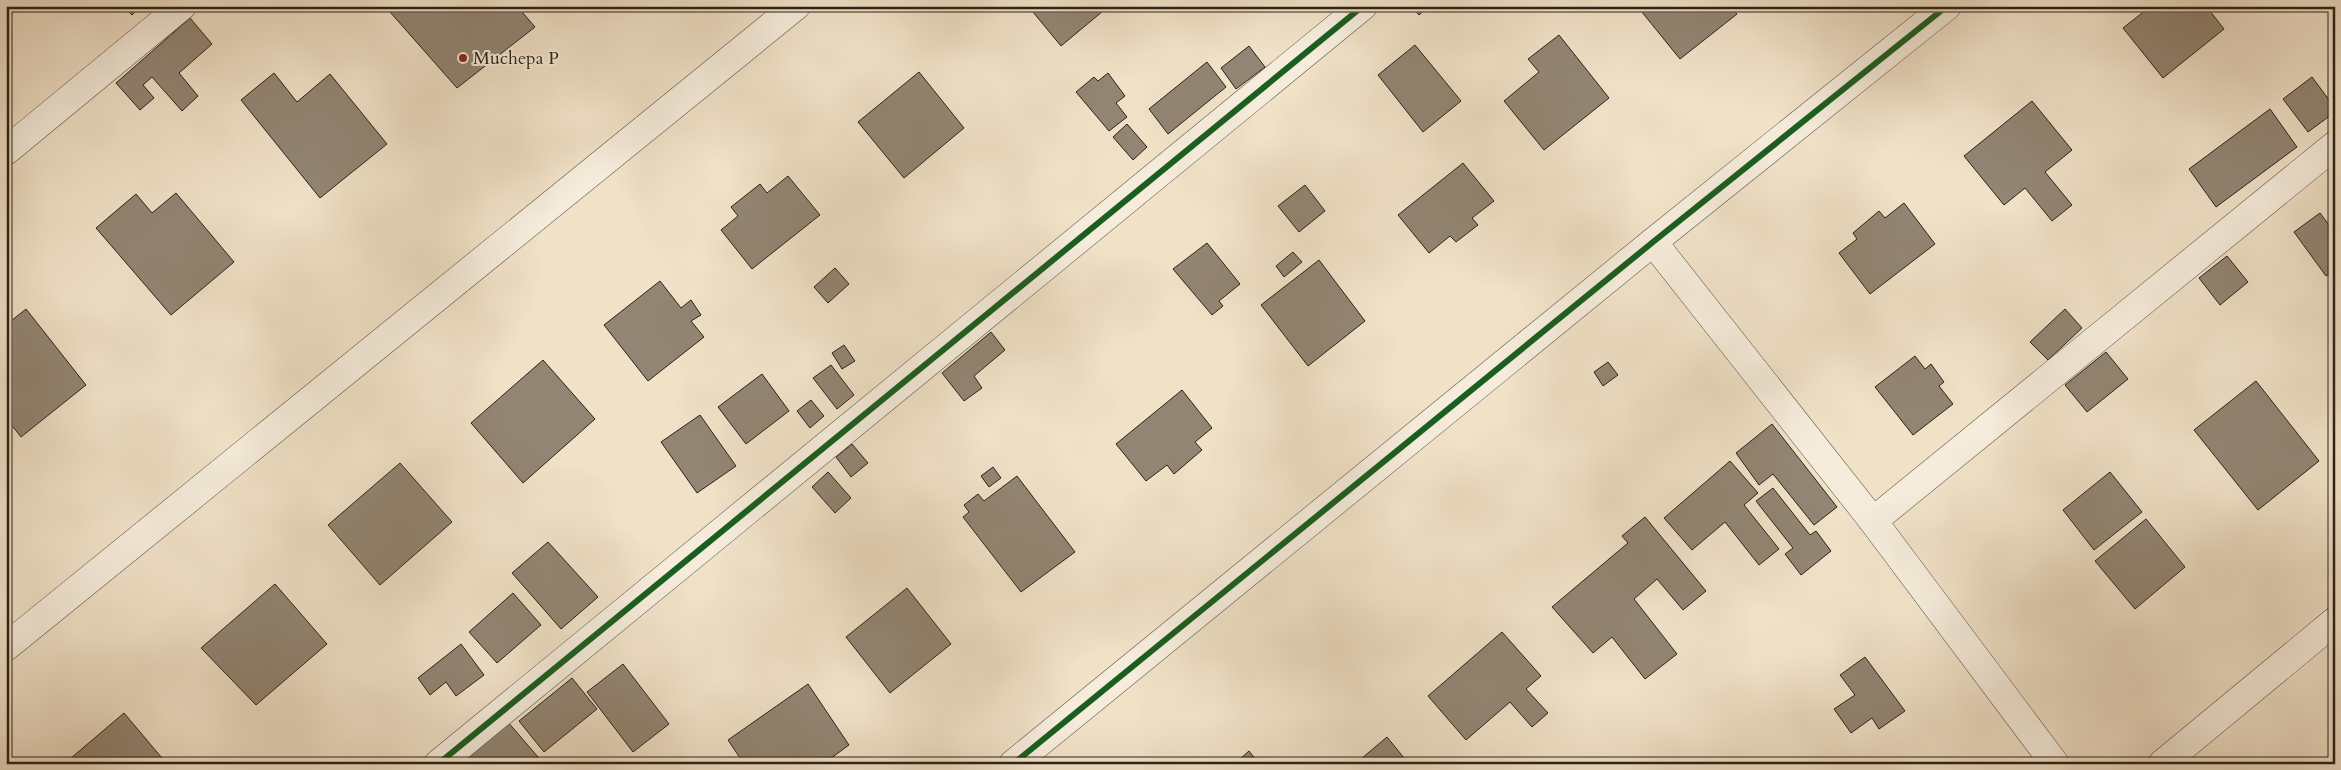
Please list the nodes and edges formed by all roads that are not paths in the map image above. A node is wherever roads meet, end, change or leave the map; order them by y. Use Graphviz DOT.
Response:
graph roads {
  1 [pos="182,6"];
  2 [pos="796,6"];
  3 [pos="1363,6"];
  4 [pos="1947,6"];
  5 [pos="2335,145"];
  6 [pos="6,151"];
  7 [pos="1653,242"];
  8 [pos="1873,521"];
  9 [pos="2335,621"];
  10 [pos="6,647"];
  11 [pos="1018,762"];
  12 [pos="438,764"];
  13 [pos="2056,764"];
  14 [pos="2162,764"];
  1 -- 6 [label="street"];
  2 -- 10 [label="street"];
  3 -- 12 [label="street"];
  4 -- 7 [label="street"];
  5 -- 8 [label="street"];
  7 -- 8 [label="street"];
  7 -- 11 [label="street"];
  8 -- 13 [label="street"];
  9 -- 14 [label="street"];
}
